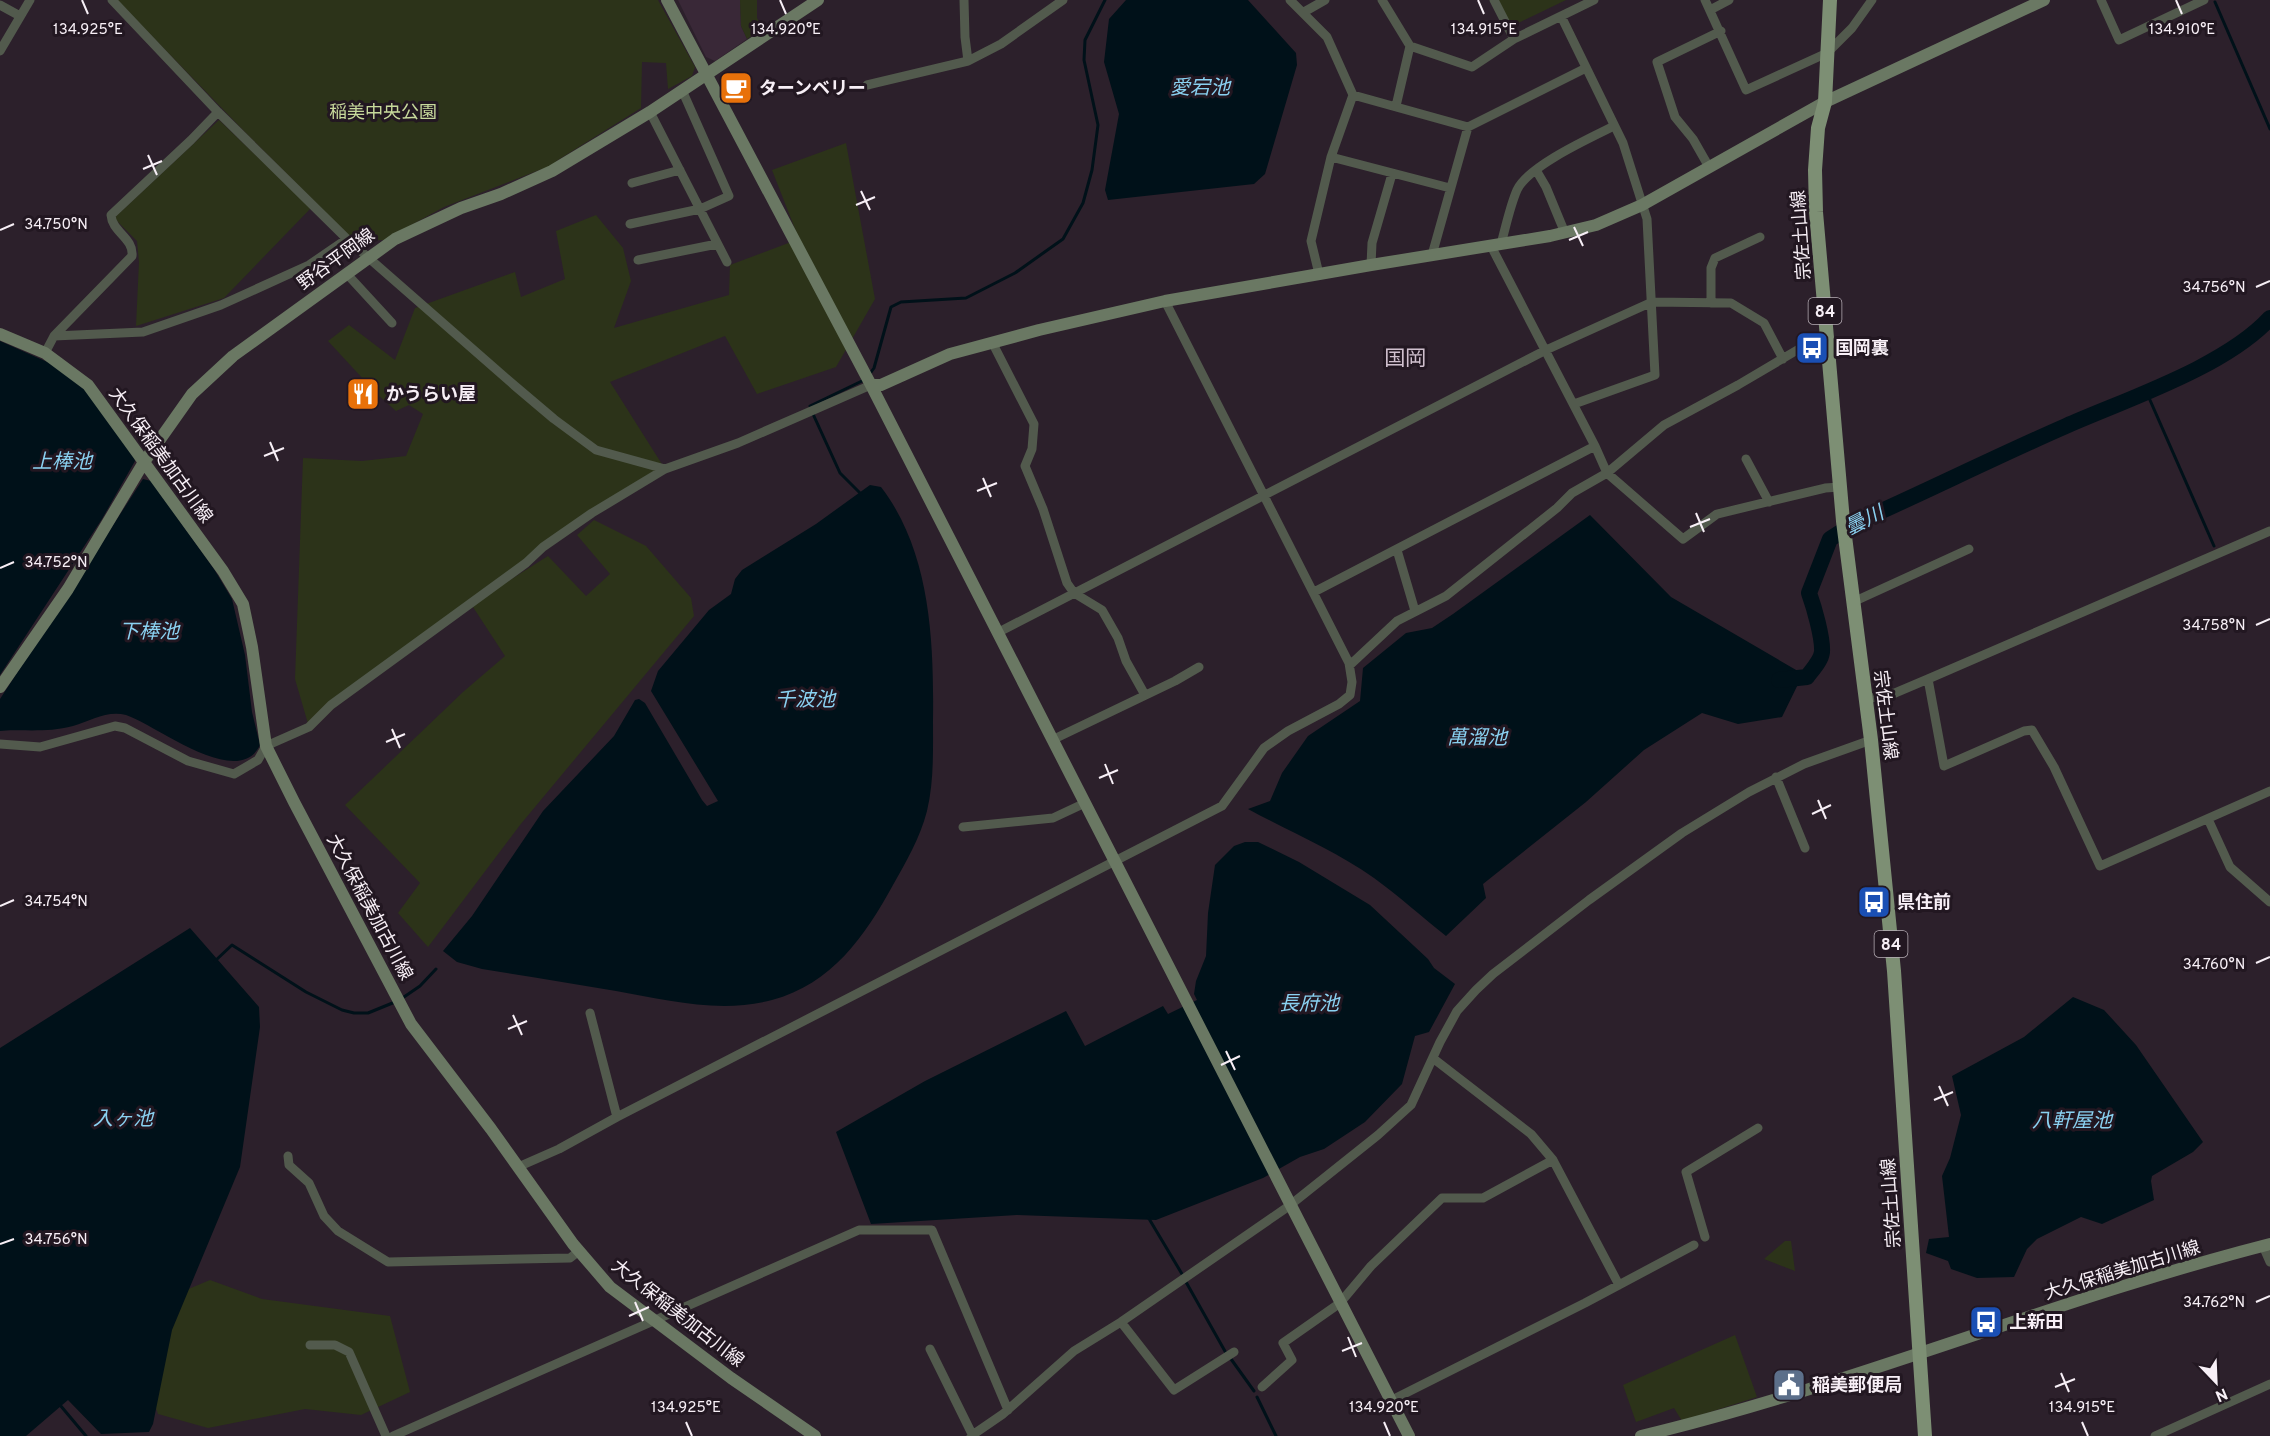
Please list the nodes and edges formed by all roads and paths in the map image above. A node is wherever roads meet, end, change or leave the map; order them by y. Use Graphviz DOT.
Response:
graph roads {
  1 [pos="30,0"];
  2 [pos="112,0"];
  3 [pos="667,0"];
  4 [pos="818,0"];
  5 [pos="964,0"];
  6 [pos="1063,0"];
  7 [pos="1290,0"];
  8 [pos="1324,0"];
  9 [pos="1382,0"];
  10 [pos="1494,0"];
  11 [pos="1594,0"];
  12 [pos="1705,0"];
  13 [pos="1729,0"];
  14 [pos="1830,0"];
  15 [pos="1872,0"];
  16 [pos="2044,0"];
  17 [pos="2101,0"];
  18 [pos="2204,0"];
  19 [pos="0,5"];
  20 [pos="1710,10"];
  21 [pos="1304,12"];
  22 [pos="20,16"];
  23 [pos="1561,16"];
  24 [pos="1721,31"];
  25 [pos="1514,39"];
  26 [pos="1410,46"];
  27 [pos="0,51"];
  28 [pos="1827,53"];
  29 [pos="968,61"];
  30 [pos="1586,68"];
  31 [pos="706,75"];
  32 [pos="867,85"];
  33 [pos="682,90"];
  34 [pos="1353,95"];
  35 [pos="1825,102"];
  36 [pos="1396,106"];
  37 [pos="650,111"];
  38 [pos="218,112"];
  39 [pos="1614,126"];
  40 [pos="1468,127"];
  41 [pos="1332,157"];
  42 [pos="1708,167"];
  43 [pos="680,170"];
  44 [pos="1536,170"];
  45 [pos="1392,174"];
  46 [pos="632,183"];
  47 [pos="1450,188"];
  48 [pos="1642,205"];
  49 [pos="700,209"];
  50 [pos="630,224"];
  51 [pos="1565,233"];
  52 [pos="1760,237"];
  53 [pos="347,239"];
  54 [pos="717,244"];
  55 [pos="1496,245"];
  56 [pos="1432,255"];
  57 [pos="369,256"];
  58 [pos="638,260"];
  59 [pos="727,262"];
  60 [pos="1371,265"];
  61 [pos="346,273"];
  62 [pos="1319,274"];
  63 [pos="1165,301"];
  64 [pos="1652,302"];
  65 [pos="1711,303"];
  66 [pos="392,323"];
  67 [pos="1827,333"];
  68 [pos="0,334"];
  69 [pos="54,336"];
  70 [pos="992,342"];
  71 [pos="1546,350"];
  72 [pos="45,353"];
  73 [pos="1783,359"];
  74 [pos="871,385"];
  75 [pos="1574,404"];
  76 [pos="1595,446"];
  77 [pos="1746,459"];
  78 [pos="144,462"];
  79 [pos="665,469"];
  80 [pos="1607,473"];
  81 [pos="1840,487"];
  82 [pos="1263,496"];
  83 [pos="1769,502"];
  84 [pos="2270,531"];
  85 [pos="1969,549"];
  86 [pos="1397,550"];
  87 [pos="1314,592"];
  88 [pos="1074,593"];
  89 [pos="1853,602"];
  90 [pos="1415,610"];
  91 [pos="997,633"];
  92 [pos="1350,665"];
  93 [pos="1198,667"];
  94 [pos="1928,679"];
  95 [pos="0,687"];
  96 [pos="1144,695"];
  97 [pos="1866,699"];
  98 [pos="1052,740"];
  99 [pos="1871,740"];
  100 [pos="0,744"];
  101 [pos="266,747"];
  102 [pos="1776,777"];
  103 [pos="2270,791"];
  104 [pos="1085,803"];
  105 [pos="2208,819"];
  106 [pos="963,827"];
  107 [pos="1805,848"];
  108 [pos="1115,862"];
  109 [pos="2270,902"];
  110 [pos="590,1013"];
  111 [pos="1434,1059"];
  112 [pos="617,1117"];
  113 [pos="1758,1128"];
  114 [pos="288,1156"];
  115 [pos="1553,1160"];
  116 [pos="518,1167"];
  117 [pos="1290,1206"];
  118 [pos="1705,1237"];
  119 [pos="1694,1245"];
  120 [pos="2267,1245"];
  121 [pos="579,1251"];
  122 [pos="2270,1262"];
  123 [pos="1619,1284"];
  124 [pos="1340,1302"];
  125 [pos="653,1320"];
  126 [pos="1121,1322"];
  127 [pos="310,1345"];
  128 [pos="930,1349"];
  129 [pos="1234,1352"];
  130 [pos="1920,1352"];
  131 [pos="2270,1384"];
  132 [pos="1262,1388"];
  133 [pos="1390,1401"];
  134 [pos="1008,1410"];
  135 [pos="810,1435"];
  136 [pos="386,1436"];
  137 [pos="393,1436"];
  138 [pos="972,1436"];
  139 [pos="1409,1436"];
  140 [pos="1641,1436"];
  141 [pos="1925,1436"];
  142 [pos="2155,1436"];
  1 -- 22 [label="street"];
  2 -- 38 [label="street"];
  3 -- 31 [label="main road"];
  4 -- 31 [label="main road, 野谷平岡線"];
  5 -- 29 [label="street"];
  6 -- 29 [label="street"];
  7 -- 21 [label="street"];
  8 -- 21 [label="street"];
  9 -- 26 [label="street"];
  10 -- 25 [label="street"];
  11 -- 23 [label="street"];
  12 -- 20 [label="street"];
  13 -- 20 [label="street"];
  14 -- 28 [label="main road, 宗佐土山線 / 84"];
  15 -- 28 [label="street"];
  16 -- 35 [label="main road"];
  17 -- 18 [label="street"];
  19 -- 22 [label="street"];
  20 -- 24 [label="street"];
  21 -- 34 [label="street"];
  22 -- 27 [label="street"];
  23 -- 25 [label="street"];
  23 -- 30 [label="street"];
  24 -- 28 [label="street"];
  24 -- 42 [label="street"];
  25 -- 26 [label="street"];
  26 -- 36 [label="street"];
  28 -- 35 [label="main road, 宗佐土山線 / 84"];
  29 -- 32 [label="street"];
  30 -- 39 [label="street"];
  30 -- 40 [label="street"];
  31 -- 33 [label="main road, 野谷平岡線"];
  31 -- 74 [label="main road"];
  33 -- 37 [label="main road, 野谷平岡線"];
  33 -- 49 [label="street"];
  34 -- 36 [label="street"];
  34 -- 41 [label="street"];
  35 -- 42 [label="main road"];
  35 -- 67 [label="main road, 宗佐土山線 / 84"];
  36 -- 40 [label="street"];
  37 -- 43 [label="street"];
  37 -- 57 [label="main road, 野谷平岡線"];
  38 -- 53 [label="street"];
  38 -- 69 [label="street"];
  39 -- 44 [label="street"];
  39 -- 48 [label="street"];
  40 -- 47 [label="street"];
  41 -- 45 [label="street"];
  41 -- 62 [label="street"];
  42 -- 48 [label="main road"];
  43 -- 46 [label="street"];
  43 -- 49 [label="street"];
  44 -- 51 [label="street"];
  44 -- 55 [label="street"];
  45 -- 47 [label="street"];
  45 -- 60 [label="street"];
  47 -- 56 [label="street"];
  48 -- 51 [label="main road"];
  48 -- 64 [label="street"];
  49 -- 50 [label="street"];
  49 -- 54 [label="street"];
  51 -- 55 [label="main road"];
  52 -- 65 [label="street"];
  53 -- 57 [label="street"];
  53 -- 69 [label="street"];
  54 -- 58 [label="street"];
  54 -- 59 [label="street"];
  55 -- 56 [label="main road"];
  55 -- 71 [label="street"];
  56 -- 60 [label="main road"];
  57 -- 61 [label="main road, 野谷平岡線"];
  57 -- 79 [label="street"];
  60 -- 62 [label="main road"];
  61 -- 66 [label="street"];
  61 -- 78 [label="main road, 野谷平岡線"];
  62 -- 63 [label="main road"];
  63 -- 70 [label="main road"];
  63 -- 82 [label="street"];
  64 -- 65 [label="street"];
  64 -- 71 [label="street"];
  64 -- 75 [label="street"];
  65 -- 73 [label="street"];
  67 -- 73 [label="street"];
  67 -- 81 [label="main road, 宗佐土山線 / 84"];
  68 -- 72 [label="main road, 大久保稲美加古川線"];
  69 -- 72 [label="street"];
  70 -- 74 [label="main road"];
  70 -- 88 [label="street"];
  71 -- 75 [label="street"];
  71 -- 82 [label="street"];
  72 -- 78 [label="main road, 大久保稲美加古川線"];
  73 -- 80 [label="street"];
  74 -- 79 [label="street"];
  74 -- 91 [label="main road"];
  75 -- 76 [label="street"];
  76 -- 80 [label="street"];
  76 -- 86 [label="street"];
  77 -- 83 [label="street"];
  78 -- 95 [label="main road, 野谷平岡線"];
  78 -- 101 [label="main road, 大久保稲美加古川線"];
  79 -- 101 [label="street"];
  80 -- 83 [label="street"];
  80 -- 90 [label="street"];
  81 -- 83 [label="street"];
  81 -- 89 [label="main road, 宗佐土山線 / 84"];
  82 -- 87 [label="street"];
  82 -- 88 [label="street"];
  84 -- 94 [label="street"];
  85 -- 89 [label="street"];
  86 -- 87 [label="street"];
  86 -- 90 [label="street"];
  87 -- 92 [label="street"];
  88 -- 91 [label="street"];
  88 -- 96 [label="street"];
  89 -- 97 [label="main road, 宗佐土山線 / 84"];
  90 -- 92 [label="street"];
  91 -- 98 [label="main road"];
  92 -- 108 [label="street"];
  93 -- 96 [label="street"];
  94 -- 97 [label="street"];
  94 -- 105 [label="street"];
  96 -- 98 [label="street"];
  97 -- 99 [label="main road, 宗佐土山線 / 84"];
  98 -- 104 [label="main road"];
  99 -- 102 [label="street"];
  99 -- 130 [label="main road, 宗佐土山線 / 84"];
  100 -- 101 [label="street"];
  101 -- 116 [label="main road, 大久保稲美加古川線"];
  102 -- 107 [label="street"];
  102 -- 111 [label="street"];
  103 -- 105 [label="street"];
  104 -- 106 [label="street"];
  104 -- 108 [label="main road"];
  105 -- 109 [label="street"];
  108 -- 112 [label="street"];
  108 -- 117 [label="main road"];
  110 -- 112 [label="street"];
  111 -- 115 [label="street"];
  111 -- 117 [label="street"];
  112 -- 116 [label="street"];
  113 -- 118 [label="street"];
  114 -- 121 [label="street"];
  115 -- 123 [label="street"];
  115 -- 124 [label="street"];
  116 -- 121 [label="main road, 大久保稲美加古川線"];
  117 -- 124 [label="main road"];
  117 -- 126 [label="street"];
  119 -- 123 [label="street"];
  120 -- 122 [label="street"];
  120 -- 130 [label="main road, 大久保稲美加古川線"];
  121 -- 125 [label="main road, 大久保稲美加古川線"];
  123 -- 133 [label="street"];
  124 -- 132 [label="street"];
  124 -- 133 [label="main road"];
  125 -- 134 [label="street"];
  125 -- 135 [label="main road, 大久保稲美加古川線"];
  125 -- 137 [label="street"];
  126 -- 129 [label="street"];
  126 -- 134 [label="street"];
  127 -- 136 [label="street"];
  128 -- 138 [label="street"];
  130 -- 140 [label="main road, 大久保稲美加古川線"];
  130 -- 141 [label="main road, 宗佐土山線 / 84"];
  131 -- 142 [label="street"];
  133 -- 139 [label="main road"];
  134 -- 138 [label="street"];
}
